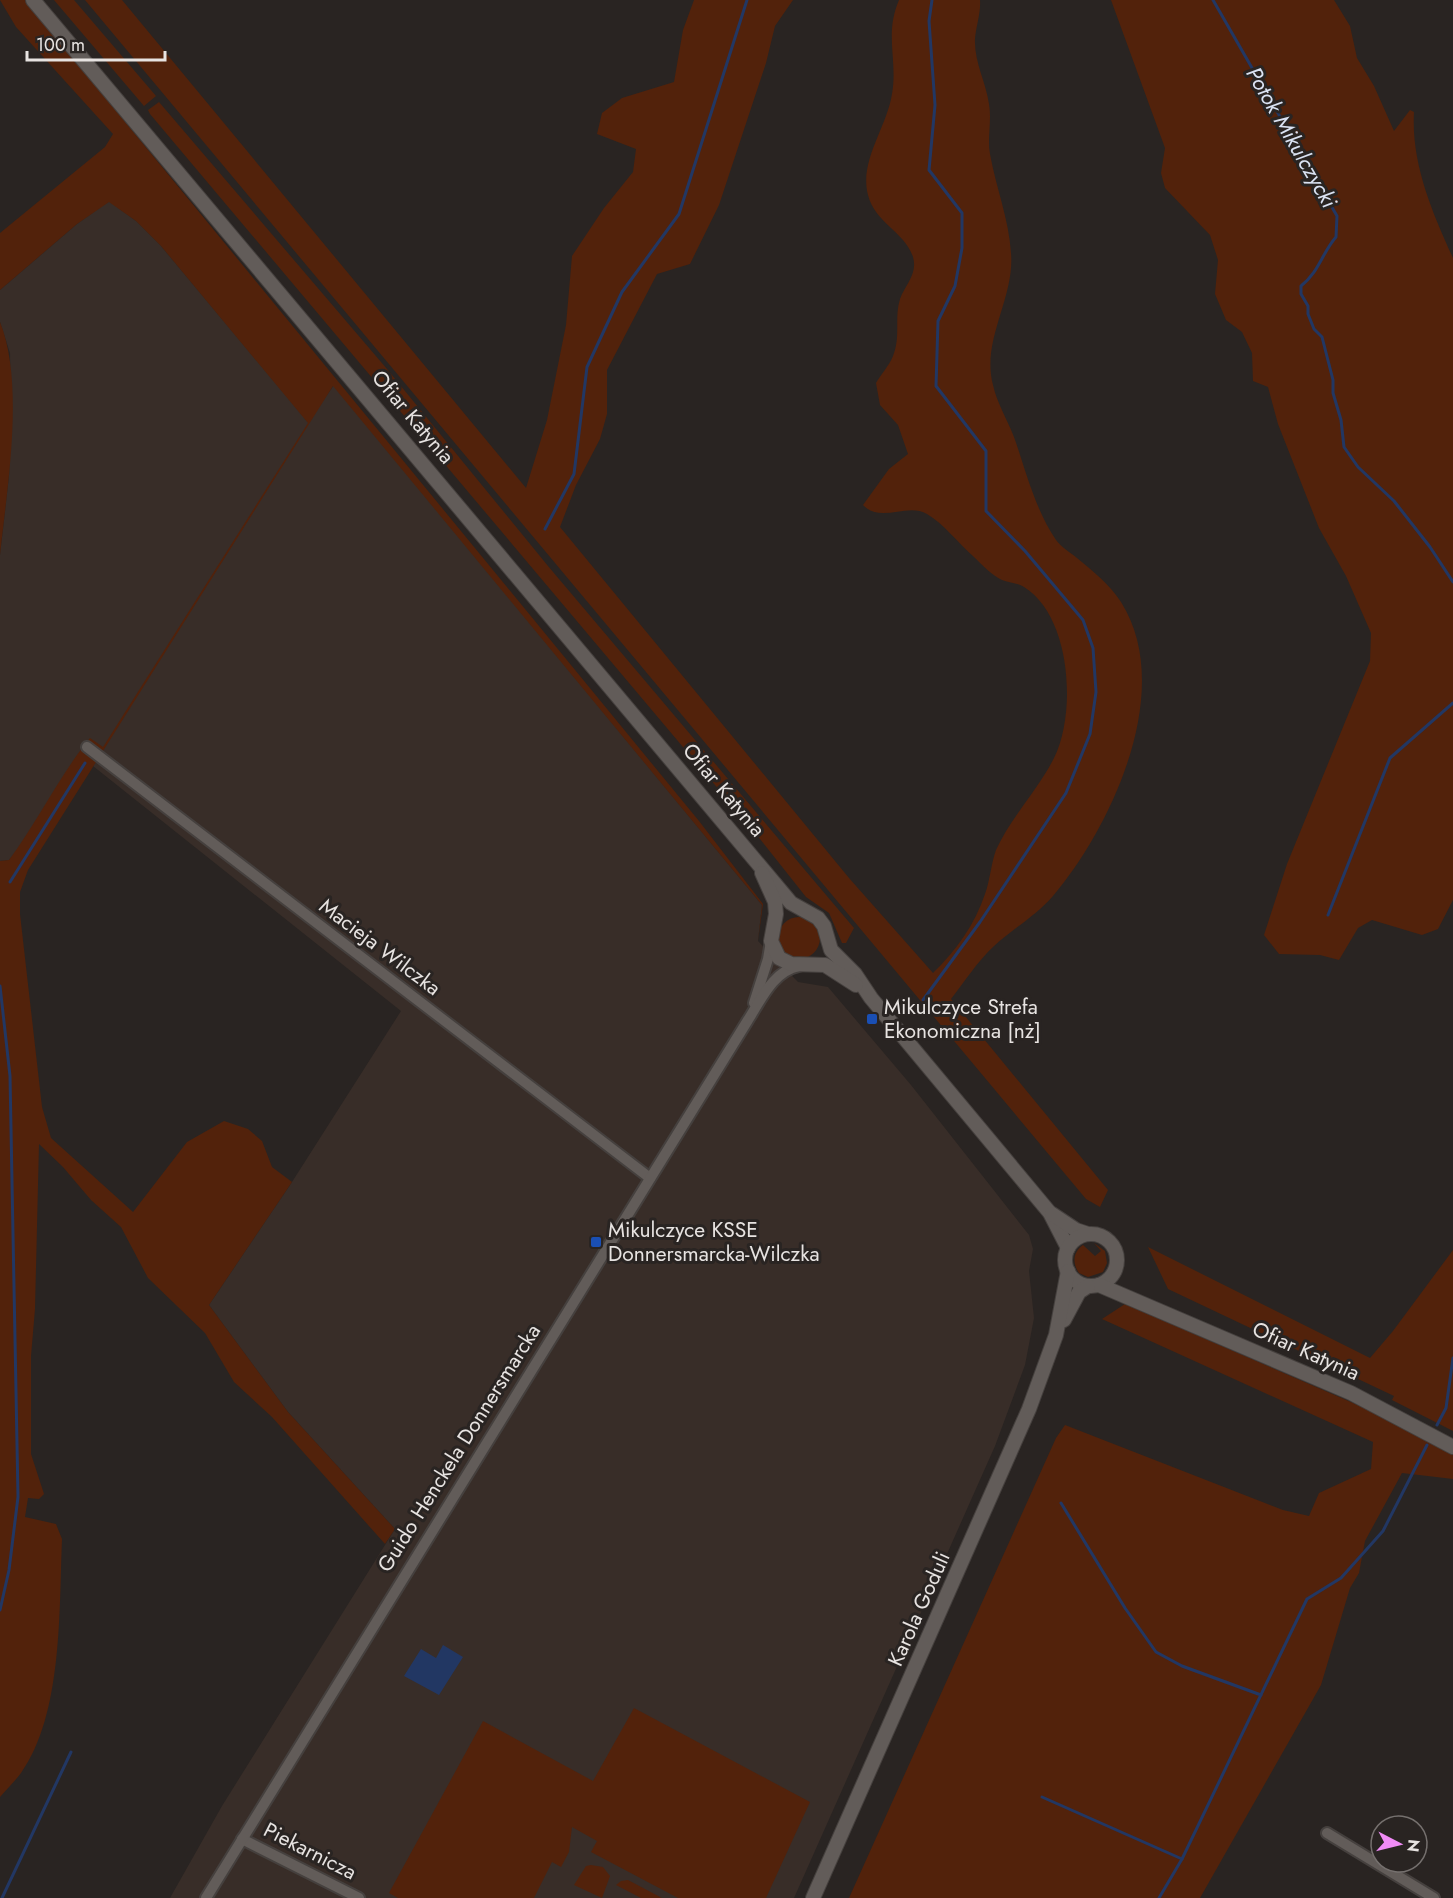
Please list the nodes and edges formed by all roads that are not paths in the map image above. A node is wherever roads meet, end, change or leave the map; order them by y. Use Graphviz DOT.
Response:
graph roads {
  1 [pos="33,0"];
  2 [pos="87,747"];
  3 [pos="757,863"];
  4 [pos="804,910"];
  5 [pos="775,922"];
  6 [pos="826,935"];
  7 [pos="771,941"];
  8 [pos="804,965"];
  9 [pos="871,998"];
  10 [pos="748,1020"];
  11 [pos="650,1178"];
  12 [pos="1050,1213"];
  13 [pos="1088,1234"];
  14 [pos="1068,1248"];
  15 [pos="1117,1265"];
  16 [pos="1068,1271"];
  17 [pos="1093,1285"];
  18 [pos="1139,1300"];
  19 [pos="1056,1335"];
  20 [pos="1453,1447"];
  21 [pos="1327,1833"];
  22 [pos="243,1839"];
  23 [pos="206,1898"];
  24 [pos="359,1898"];
  25 [pos="813,1898"];
  26 [pos="1434,1898"];
  1 -- 3 [label="street, Ofiar Katynia"];
  2 -- 11 [label="street, Macieja Wilczka"];
  3 -- 4 [label="street, Ofiar Katynia"];
  3 -- 5 [label="street, Ofiar Katynia"];
  4 -- 5 [label="street"];
  4 -- 6 [label="street, Ofiar Katynia"];
  5 -- 7 [label="street, Ofiar Katynia"];
  6 -- 8 [label="street"];
  6 -- 9 [label="street, Ofiar Katynia"];
  7 -- 8 [label="street, Ofiar Katynia"];
  7 -- 10 [label="street, Guido Henckela Donnersmarcka"];
  8 -- 9 [label="street, Ofiar Katynia"];
  8 -- 10 [label="street, Guido Henckela Donnersmarcka"];
  9 -- 12 [label="street, Ofiar Katynia"];
  10 -- 11 [label="street, Guido Henckela Donnersmarcka"];
  11 -- 22 [label="street, Guido Henckela Donnersmarcka"];
  12 -- 13 [label="street, Ofiar Katynia"];
  12 -- 14 [label="street, Ofiar Katynia"];
  13 -- 14 [label="street"];
  13 -- 15 [label="street"];
  14 -- 16 [label="street"];
  15 -- 17 [label="street"];
  15 -- 18 [label="street, Ofiar Katynia"];
  16 -- 17 [label="street"];
  16 -- 19 [label="street, Karola Goduli"];
  17 -- 18 [label="street, Ofiar Katynia"];
  17 -- 19 [label="street, Karola Goduli"];
  18 -- 20 [label="street, Ofiar Katynia"];
  19 -- 25 [label="street, Karola Goduli"];
  21 -- 26 [label="street"];
  22 -- 23 [label="street, Guido Henckela Donnersmarcka"];
  22 -- 24 [label="street, Piekarnicza"];
}
